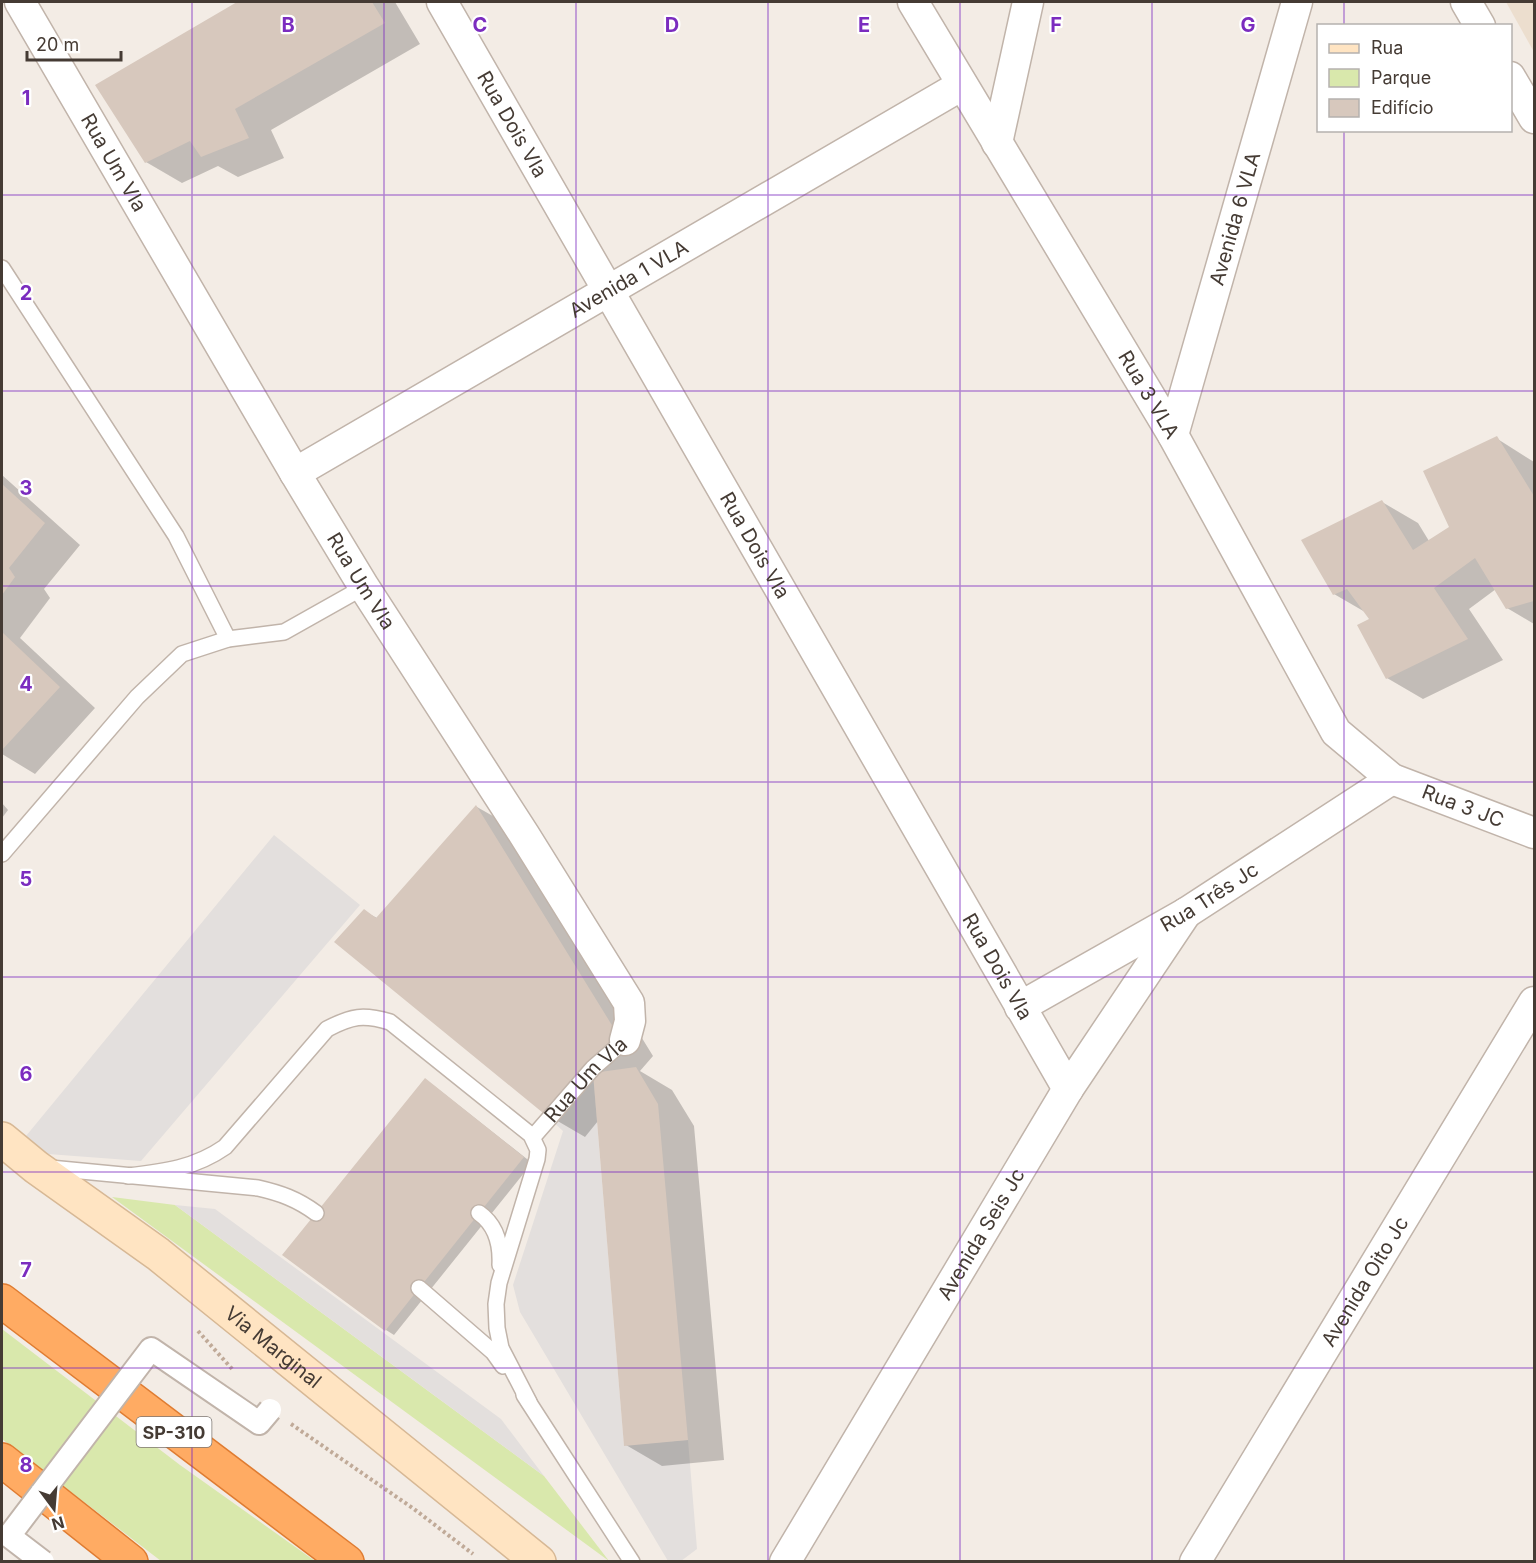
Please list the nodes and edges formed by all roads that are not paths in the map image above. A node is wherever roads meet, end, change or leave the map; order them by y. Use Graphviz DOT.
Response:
graph roads {
  1 [pos="20,2"];
  2 [pos="442,2"];
  3 [pos="913,2"];
  4 [pos="1028,2"];
  5 [pos="1297,2"];
  6 [pos="1466,2"];
  7 [pos="1479,24"];
  8 [pos="1512,80"];
  9 [pos="962,85"];
  10 [pos="1534,118"];
  11 [pos="997,143"];
  12 [pos="2,268"];
  13 [pos="610,291"];
  14 [pos="1173,435"];
  15 [pos="295,473"];
  16 [pos="364,587"];
  17 [pos="228,639"];
  18 [pos="1392,779"];
  19 [pos="1534,833"];
  20 [pos="2,854"];
  21 [pos="1186,913"];
  22 [pos="1534,1002"];
  23 [pos="1020,1007"];
  24 [pos="625,1040"];
  25 [pos="1068,1089"];
  26 [pos="532,1137"];
  27 [pos="2,1139"];
  28 [pos="36,1167"];
  29 [pos="128,1176"];
  30 [pos="316,1213"];
  31 [pos="479,1213"];
  32 [pos="499,1282"];
  33 [pos="420,1288"];
  34 [pos="2,1295"];
  35 [pos="2,1301"];
  36 [pos="31,1324"];
  37 [pos="529,1402"];
  38 [pos="270,1410"];
  39 [pos="2,1460"];
  40 [pos="43,1562"];
  41 [pos="131,1562"];
  42 [pos="347,1562"];
  43 [pos="539,1562"];
  44 [pos="632,1562"];
  45 [pos="785,1562"];
  46 [pos="1195,1562"];
  1 -- 15 [label="street, Rua Um Vla"];
  2 -- 13 [label="street, Rua Dois Vla"];
  3 -- 9 [label="street, Rua 3 VLA"];
  4 -- 11 [label="street"];
  5 -- 14 [label="street, Avenida 6 VLA"];
  6 -- 7 [label="street"];
  8 -- 10 [label="street"];
  9 -- 11 [label="street, Rua 3 VLA"];
  9 -- 13 [label="street, Avenida 1 VLA"];
  11 -- 14 [label="street, Rua 3 VLA"];
  12 -- 17 [label="lane"];
  13 -- 15 [label="street, Avenida 1 VLA"];
  13 -- 23 [label="street, Rua Dois Vla"];
  14 -- 18 [label="street, Rua 3 VLA"];
  15 -- 16 [label="street, Rua Um Vla"];
  16 -- 17 [label="lane"];
  16 -- 24 [label="street, Rua Um Vla"];
  17 -- 20 [label="lane"];
  18 -- 19 [label="street, Rua 3 JC"];
  18 -- 21 [label="street, Rua Três Jc"];
  21 -- 23 [label="street, Rua Três Jc"];
  21 -- 25 [label="street, Avenida Seis Jc"];
  22 -- 46 [label="street, Avenida Oito Jc"];
  23 -- 25 [label="street, Rua Dois Vla"];
  24 -- 26 [label="lane, Rua Um Vla"];
  25 -- 45 [label="street, Avenida Seis Jc"];
  26 -- 29 [label="lane"];
  26 -- 32 [label="lane"];
  27 -- 28 [label="main road, Via Marginal"];
  28 -- 29 [label="lane"];
  28 -- 43 [label="main road, Via Marginal"];
  29 -- 30 [label="lane"];
  31 -- 32 [label="lane"];
  32 -- 37 [label="lane"];
  33 -- 37 [label="lane"];
  34 -- 36 [label="highway"];
  35 -- 36 [label="highway, SP-310"];
  36 -- 42 [label="highway, SP-310"];
  37 -- 44 [label="lane"];
  38 -- 40 [label="street, bridge"];
  39 -- 41 [label="highway"];
}
